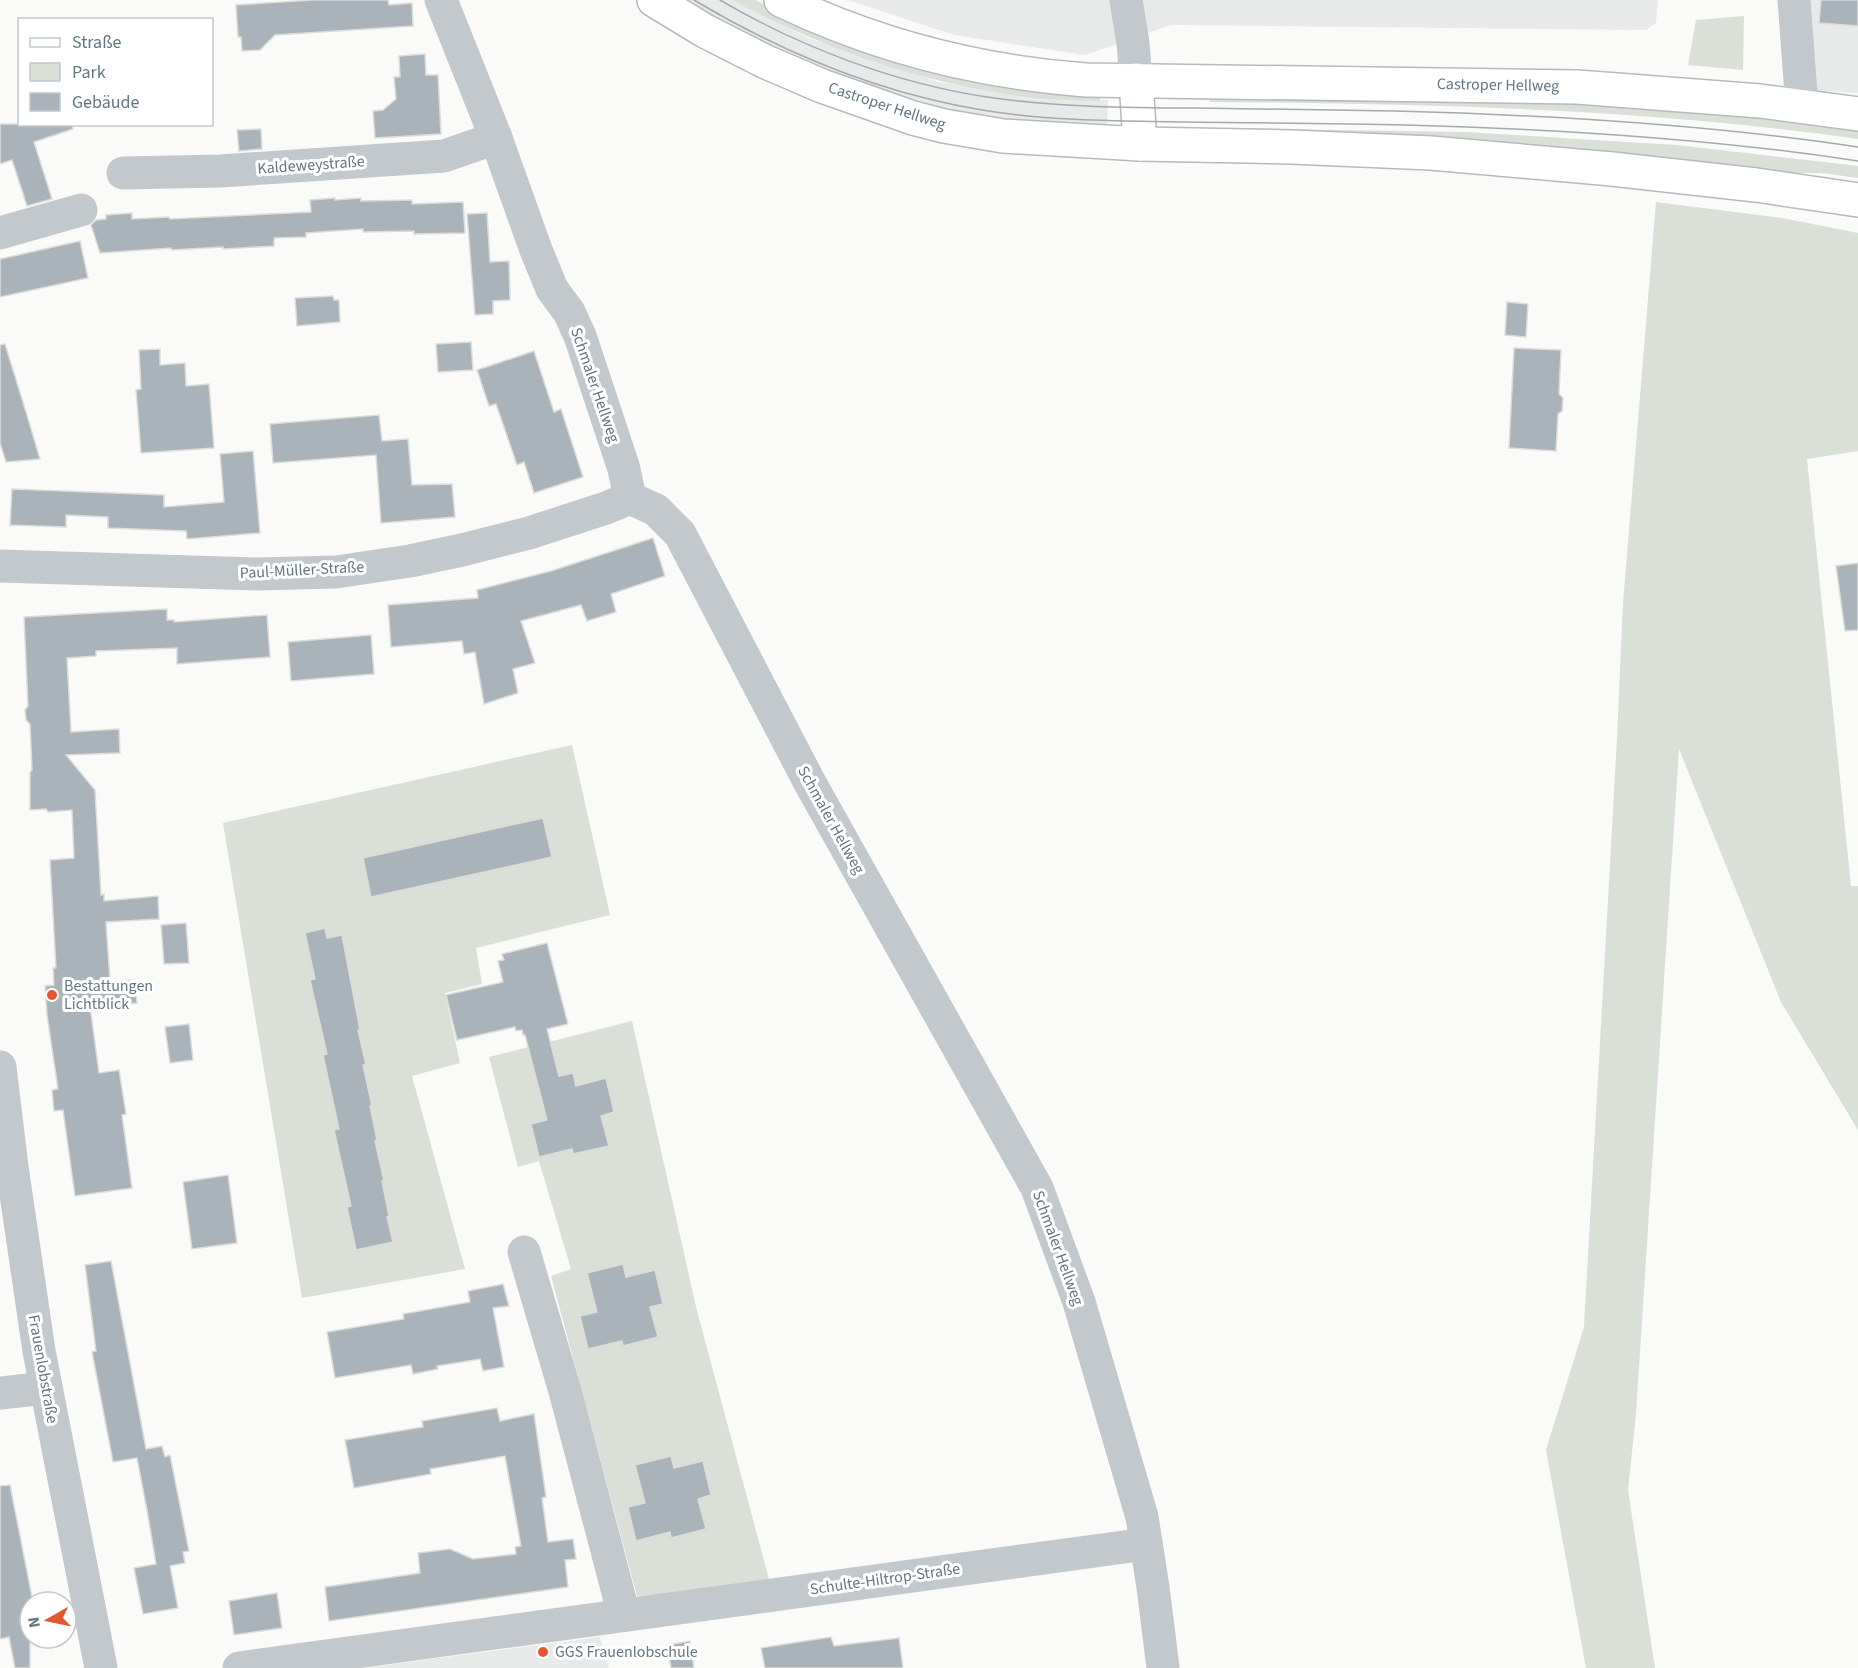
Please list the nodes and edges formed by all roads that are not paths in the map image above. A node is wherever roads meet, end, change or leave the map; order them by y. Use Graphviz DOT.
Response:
graph roads {
  1 [pos="441,0"];
  2 [pos="654,0"];
  3 [pos="782,0"];
  4 [pos="1126,0"];
  5 [pos="1794,0"];
  6 [pos="1136,80"];
  7 [pos="1803,107"];
  8 [pos="1858,114"];
  9 [pos="496,138"];
  10 [pos="1140,144"];
  11 [pos="123,173"];
  12 [pos="1858,200"];
  13 [pos="81,210"];
  14 [pos="0,233"];
  15 [pos="630,498"];
  16 [pos="0,566"];
  17 [pos="0,1067"];
  18 [pos="524,1252"];
  19 [pos="46,1388"];
  20 [pos="0,1394"];
  21 [pos="1146,1544"];
  22 [pos="624,1615"];
  23 [pos="101,1668"];
  24 [pos="239,1668"];
  25 [pos="1163,1668"];
  1 -- 9 [label="street, Schmaler Hellweg"];
  2 -- 10 [label="main road, Castroper Hellweg"];
  3 -- 6 [label="main road, Castroper Hellweg"];
  4 -- 6 [label="street"];
  5 -- 7 [label="street"];
  6 -- 7 [label="main road, Castroper Hellweg"];
  6 -- 10 [label="main road"];
  7 -- 8 [label="main road, Castroper Hellweg"];
  9 -- 11 [label="street, Kaldeweystraße"];
  9 -- 15 [label="street, Schmaler Hellweg"];
  10 -- 12 [label="main road, Castroper Hellweg"];
  13 -- 14 [label="street"];
  15 -- 16 [label="street, Paul-Müller-Straße"];
  15 -- 21 [label="street, Schmaler Hellweg"];
  17 -- 19 [label="street, Frauenlobstraße"];
  18 -- 22 [label="street"];
  19 -- 20 [label="street"];
  19 -- 23 [label="street, Frauenlobstraße"];
  21 -- 22 [label="street, Schulte-Hiltrop-Straße"];
  21 -- 25 [label="street, Schmaler Hellweg"];
  22 -- 24 [label="street, Schulte-Hiltrop-Straße"];
}
